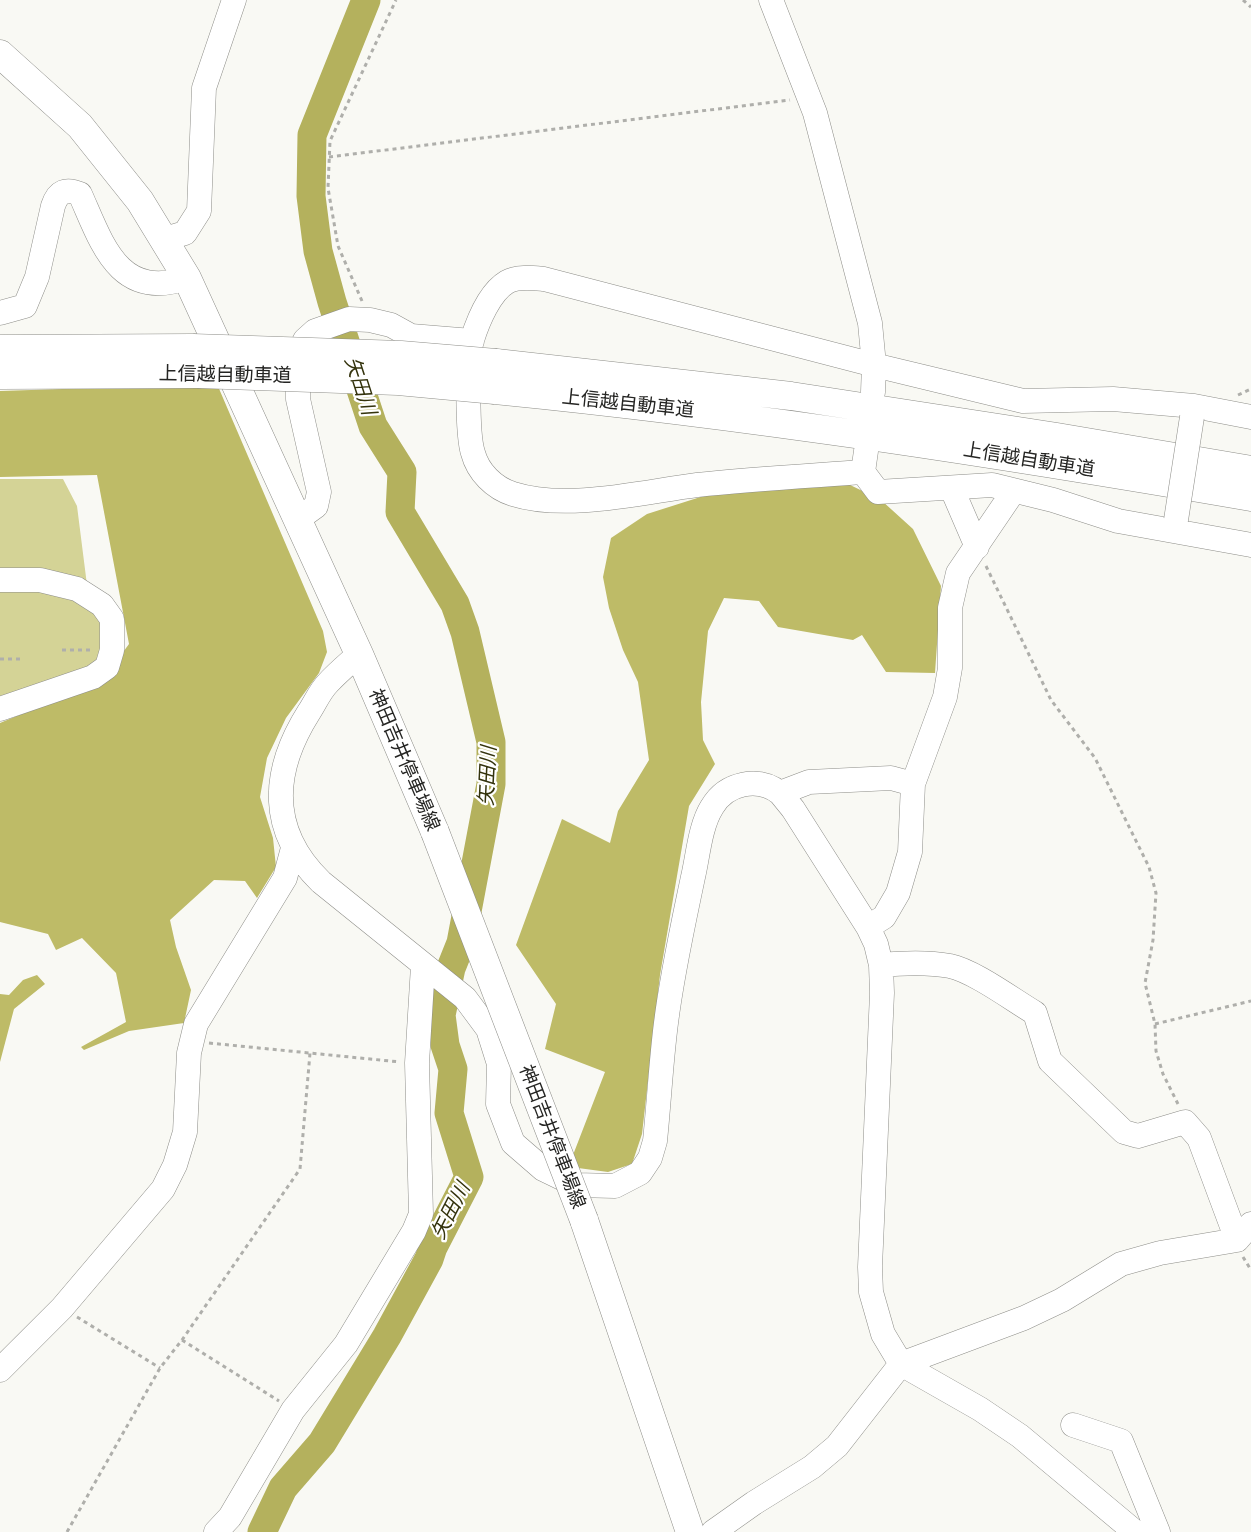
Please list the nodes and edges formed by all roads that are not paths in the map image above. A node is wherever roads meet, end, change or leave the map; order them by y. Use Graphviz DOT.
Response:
graph roads {
  1 [pos="234,0"];
  2 [pos="771,0"];
  3 [pos="0,54"];
  4 [pos="165,239"];
  5 [pos="187,278"];
  6 [pos="0,313"];
  7 [pos="472,341"];
  8 [pos="0,349"];
  9 [pos="195,360"];
  10 [pos="874,365"];
  11 [pos="0,375"];
  12 [pos="495,376"];
  13 [pos="873,392"];
  14 [pos="1193,412"];
  15 [pos="1251,418"];
  16 [pos="1251,470"];
  17 [pos="952,489"];
  18 [pos="1013,492"];
  19 [pos="1251,497"];
  20 [pos="298,520"];
  21 [pos="1175,526"];
  22 [pos="1251,545"];
  23 [pos="977,547"];
  24 [pos="0,580"];
  25 [pos="359,654"];
  26 [pos="0,708"];
  27 [pos="913,784"];
  28 [pos="780,793"];
  29 [pos="293,848"];
  30 [pos="868,927"];
  31 [pos="881,965"];
  32 [pos="430,971"];
  33 [pos="1244,1232"];
  34 [pos="901,1364"];
  35 [pos="0,1370"];
  36 [pos="1073,1425"];
  37 [pos="216,1532"];
  38 [pos="690,1532"];
  39 [pos="713,1532"];
  40 [pos="1135,1532"];
  41 [pos="1158,1532"];
  1 -- 4 [label="street"];
  2 -- 10 [label="street"];
  3 -- 4 [label="main road, 神田吉井停車場線"];
  4 -- 5 [label="main road, 神田吉井停車場線"];
  5 -- 6 [label="street"];
  5 -- 20 [label="main road, 神田吉井停車場線"];
  7 -- 10 [label="street"];
  7 -- 17 [label="street"];
  7 -- 20 [label="street"];
  8 -- 9 [label="main road, 上信越自動車道"];
  9 -- 11 [label="main road, 上信越自動車道"];
  9 -- 12 [label="main road, 上信越自動車道, bridge"];
  10 -- 13 [label="street"];
  10 -- 14 [label="street"];
  12 -- 16 [label="main road, 上信越自動車道"];
  12 -- 19 [label="main road, 上信越自動車道"];
  14 -- 15 [label="street"];
  14 -- 21 [label="street, bridge"];
  17 -- 18 [label="street"];
  17 -- 23 [label="street"];
  18 -- 21 [label="street"];
  18 -- 23 [label="street"];
  20 -- 25 [label="main road, 神田吉井停車場線"];
  21 -- 22 [label="street"];
  23 -- 27 [label="street"];
  24 -- 26 [label="street"];
  25 -- 29 [label="street"];
  25 -- 38 [label="main road, 神田吉井停車場線, bridge"];
  27 -- 28 [label="street"];
  27 -- 30 [label="street"];
  28 -- 30 [label="street"];
  28 -- 32 [label="street"];
  29 -- 32 [label="street"];
  29 -- 35 [label="street"];
  30 -- 31 [label="street"];
  31 -- 33 [label="street"];
  31 -- 34 [label="street"];
  32 -- 37 [label="street"];
  33 -- 34 [label="street"];
  34 -- 39 [label="street"];
  34 -- 40 [label="street"];
  36 -- 41 [label="street"];
}
